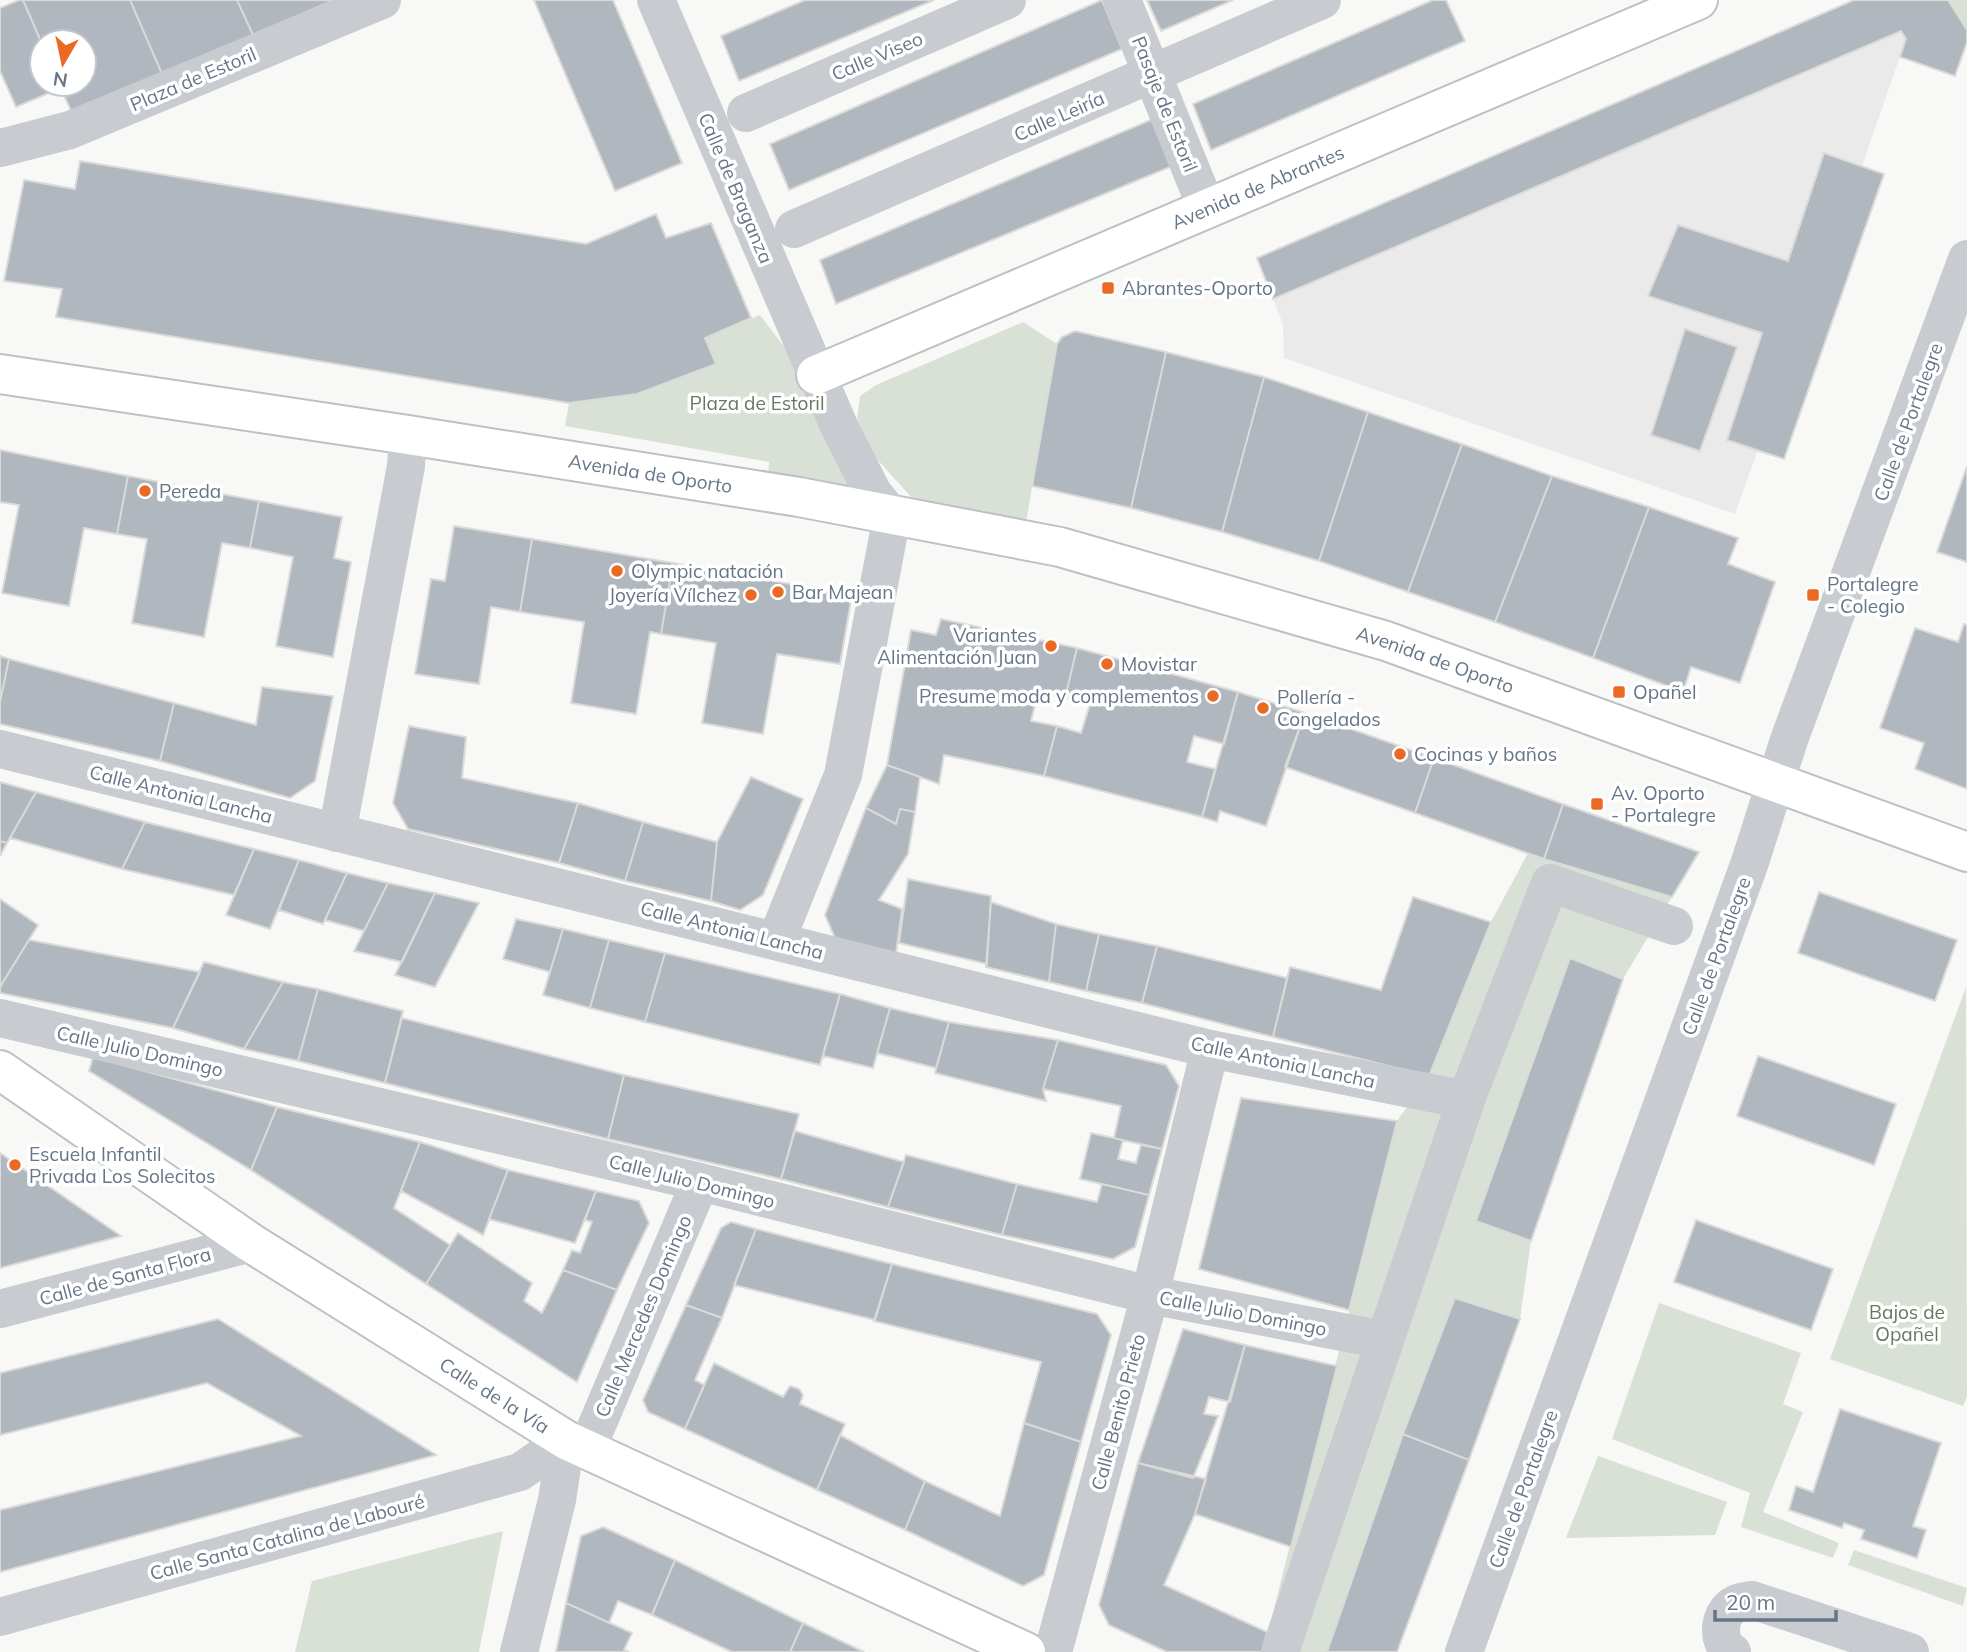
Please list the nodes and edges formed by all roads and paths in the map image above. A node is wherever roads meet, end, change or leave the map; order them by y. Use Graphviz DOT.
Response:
graph roads {
  1 [pos="382,0"];
  2 [pos="656,0"];
  3 [pos="1007,0"];
  4 [pos="1122,0"];
  5 [pos="1322,0"];
  6 [pos="1698,0"];
  7 [pos="1153,75"];
  8 [pos="746,113"];
  9 [pos="0,148"];
  10 [pos="1207,209"];
  11 [pos="794,229"];
  12 [pos="1967,259"];
  13 [pos="0,374"];
  14 [pos="816,375"];
  15 [pos="408,435"];
  16 [pos="892,516"];
  17 [pos="0,748"];
  18 [pos="1776,781"];
  19 [pos="337,833"];
  20 [pos="1967,852"];
  21 [pos="1674,926"];
  22 [pos="776,941"];
  23 [pos="0,1018"];
  24 [pos="1210,1049"];
  25 [pos="0,1070"];
  26 [pos="1466,1100"];
  27 [pos="700,1182"];
  28 [pos="251,1243"];
  29 [pos="1150,1295"];
  30 [pos="0,1309"];
  31 [pos="1384,1340"];
  32 [pos="576,1445"];
  33 [pos="0,1616"];
  34 [pos="519,1652"];
  35 [pos="1026,1652"];
  36 [pos="1053,1652"];
  37 [pos="1280,1652"];
  38 [pos="1464,1652"];
  39 [pos="1732,1652"];
  40 [pos="1910,1652"];
  1 -- 9 [label="street, Plaza de Estoril"];
  2 -- 14 [label="street, Calle de Braganza"];
  3 -- 8 [label="street, Calle Viseo"];
  4 -- 7 [label="street, Pasaje de Estoril"];
  5 -- 7 [label="street, Calle Leiría"];
  6 -- 10 [label="main road, Avenida de Abrantes"];
  7 -- 10 [label="street, Pasaje de Estoril"];
  7 -- 11 [label="street, Calle Leiría"];
  10 -- 14 [label="main road, Avenida de Abrantes"];
  12 -- 18 [label="street, Calle de Portalegre"];
  13 -- 15 [label="main road, Avenida de Oporto"];
  14 -- 16 [label="street"];
  15 -- 16 [label="main road, Avenida de Oporto"];
  15 -- 19 [label="street"];
  16 -- 18 [label="main road, Avenida de Oporto"];
  16 -- 22 [label="street"];
  17 -- 19 [label="street, Calle Antonia Lancha"];
  18 -- 20 [label="main road, Avenida de Oporto"];
  18 -- 38 [label="street, Calle de Portalegre"];
  19 -- 22 [label="street, Calle Antonia Lancha"];
  21 -- 26 [label="street"];
  22 -- 24 [label="street, Calle Antonia Lancha"];
  23 -- 27 [label="street, Calle Julio Domingo"];
  24 -- 26 [label="street, Calle Antonia Lancha"];
  24 -- 29 [label="street, Calle Benito Prieto"];
  25 -- 28 [label="main road, Calle de la Vía"];
  26 -- 31 [label="street"];
  27 -- 29 [label="street, Calle Julio Domingo"];
  27 -- 32 [label="street, Calle Mercedes Domingo"];
  28 -- 30 [label="street, Calle de Santa Flora"];
  28 -- 32 [label="main road, Calle de la Vía"];
  29 -- 31 [label="street, Calle Julio Domingo"];
  29 -- 36 [label="street, Calle Benito Prieto"];
  31 -- 37 [label="street"];
  32 -- 33 [label="street, Calle Santa Catalina de Labouré"];
  32 -- 34 [label="street, Calle Mercedes Domingo"];
  32 -- 35 [label="main road, Calle de la Vía"];
  39 -- 40 [label="street"];
}
